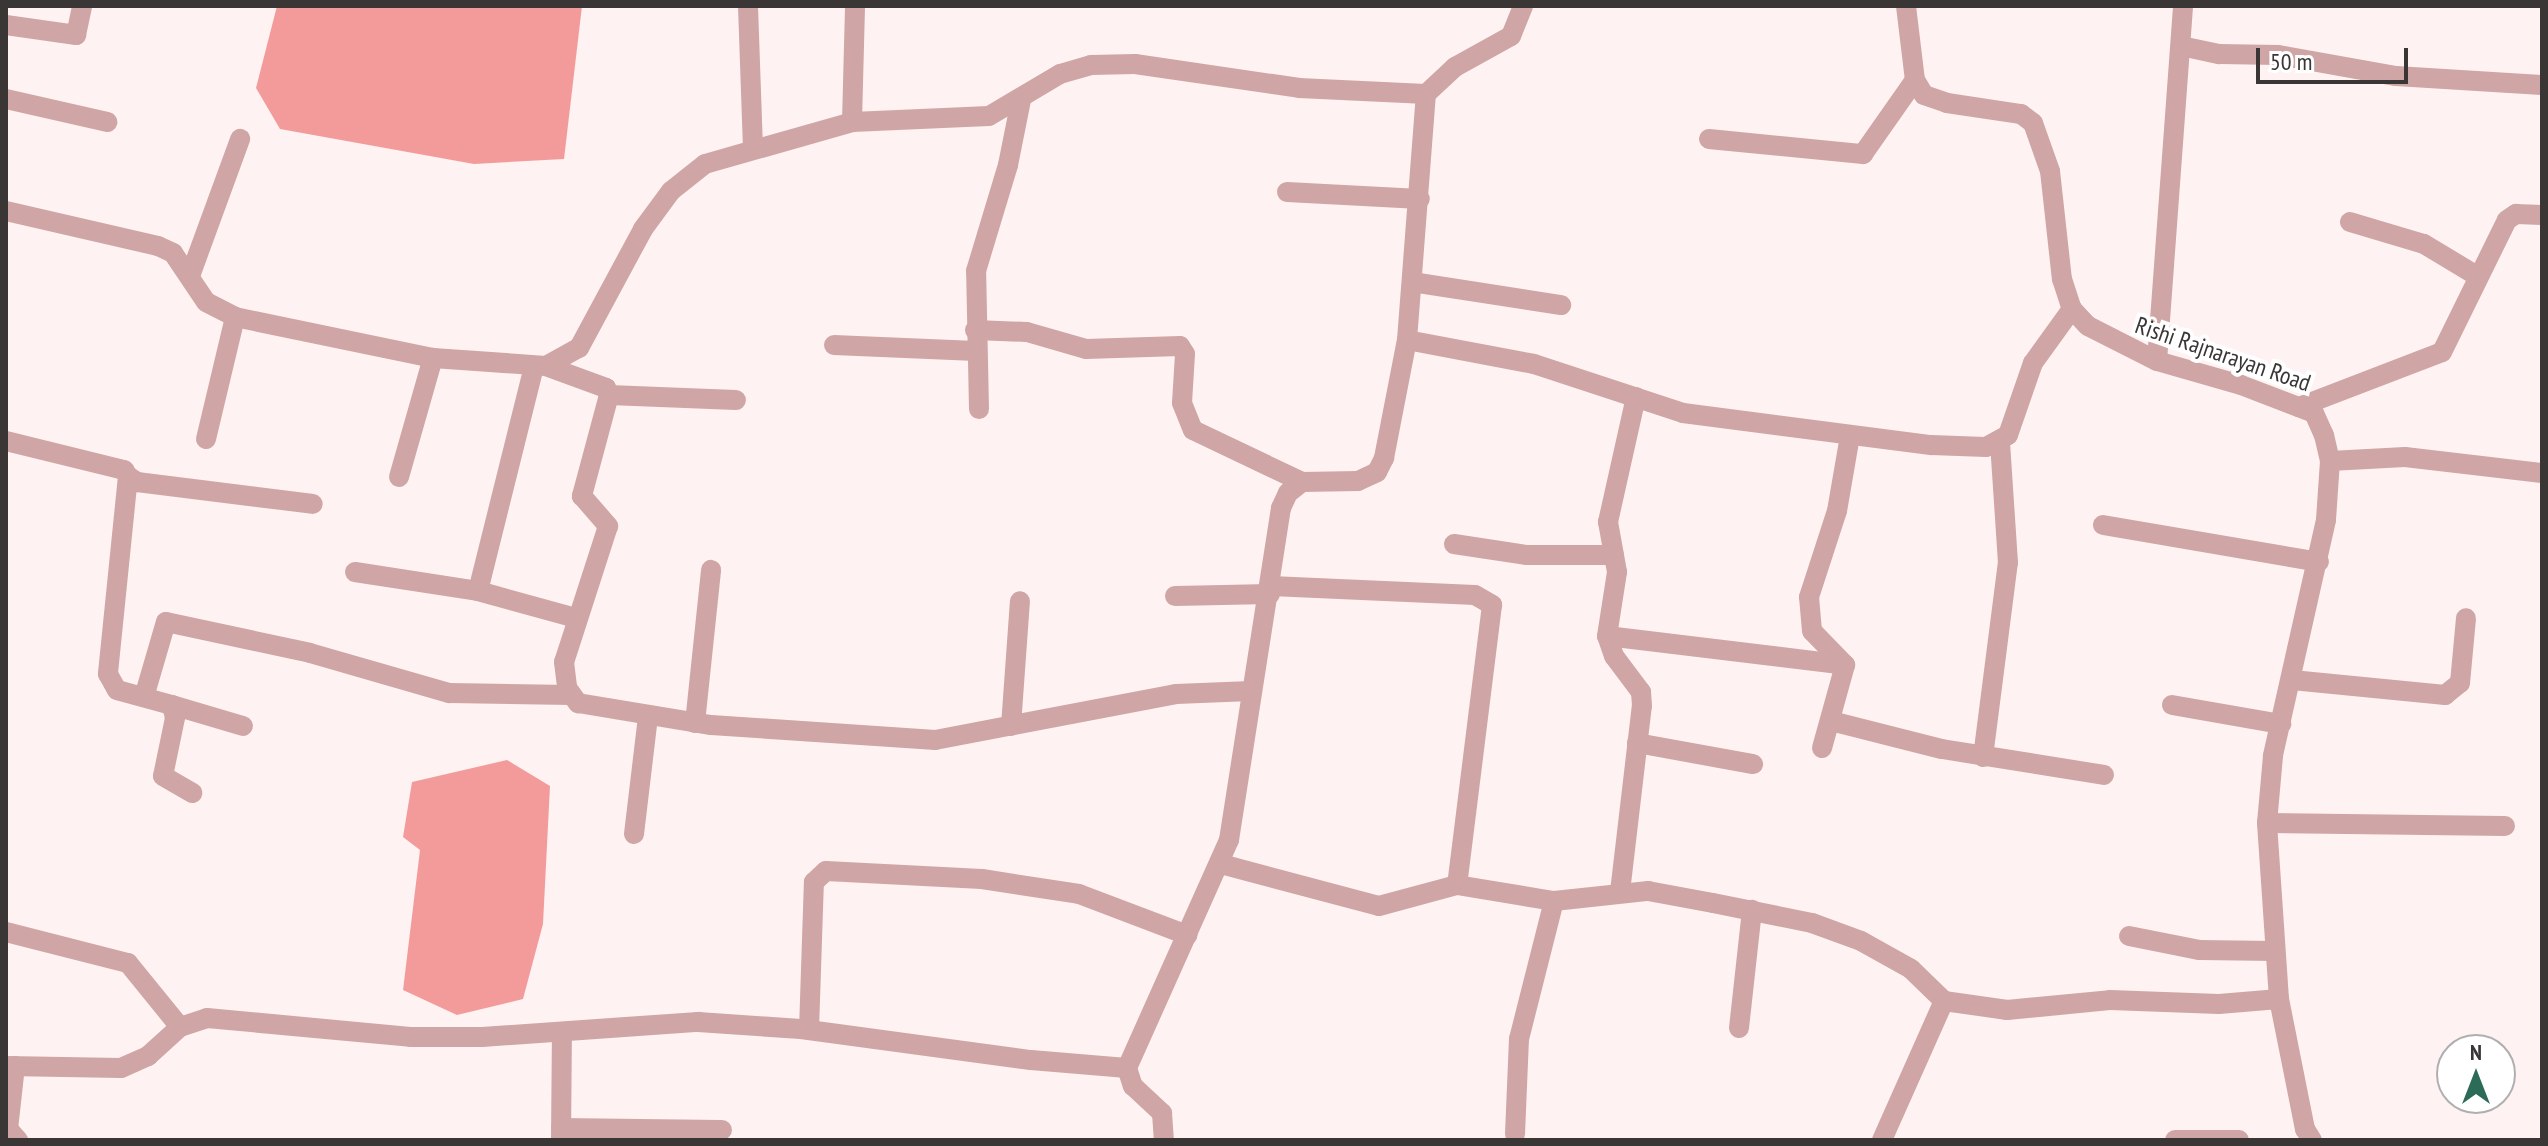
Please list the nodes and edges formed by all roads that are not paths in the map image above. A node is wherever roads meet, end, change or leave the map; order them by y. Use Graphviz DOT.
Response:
graph roads {
  1 [pos="82,6"];
  2 [pos="748,6"];
  3 [pos="855,6"];
  4 [pos="1523,6"];
  5 [pos="1906,6"];
  6 [pos="2183,6"];
  7 [pos="6,25"];
  8 [pos="2181,46"];
  9 [pos="1915,80"];
  10 [pos="2542,85"];
  11 [pos="1426,94"];
  12 [pos="6,99"];
  13 [pos="1021,100"];
  14 [pos="107,122"];
  15 [pos="852,122"];
  16 [pos="240,139"];
  17 [pos="1709,139"];
  18 [pos="753,148"];
  19 [pos="1287,192"];
  20 [pos="1420,199"];
  21 [pos="6,211"];
  22 [pos="2542,215"];
  23 [pos="2350,222"];
  24 [pos="190,276"];
  25 [pos="2477,276"];
  26 [pos="1412,282"];
  27 [pos="1561,305"];
  28 [pos="2072,309"];
  29 [pos="235,317"];
  30 [pos="976,340"];
  31 [pos="1407,340"];
  32 [pos="834,345"];
  33 [pos="433,358"];
  34 [pos="2157,361"];
  35 [pos="540,367"];
  36 [pos="609,395"];
  37 [pos="1636,397"];
  38 [pos="736,400"];
  39 [pos="2299,407"];
  40 [pos="979,409"];
  41 [pos="1850,436"];
  42 [pos="206,439"];
  43 [pos="6,441"];
  44 [pos="2000,443"];
  45 [pos="2330,461"];
  46 [pos="2542,473"];
  47 [pos="128,476"];
  48 [pos="399,477"];
  49 [pos="1302,482"];
  50 [pos="313,504"];
  51 [pos="2103,525"];
  52 [pos="1454,544"];
  53 [pos="1614,555"];
  54 [pos="2319,562"];
  55 [pos="711,570"];
  56 [pos="355,572"];
  57 [pos="1271,590"];
  58 [pos="478,591"];
  59 [pos="1175,596"];
  60 [pos="1020,601"];
  61 [pos="576,618"];
  62 [pos="2466,618"];
  63 [pos="1607,636"];
  64 [pos="1845,665"];
  65 [pos="2292,680"];
  66 [pos="1251,691"];
  67 [pos="571,695"];
  68 [pos="144,697"];
  69 [pos="172,705"];
  70 [pos="2172,705"];
  71 [pos="648,716"];
  72 [pos="1831,721"];
  73 [pos="695,723"];
  74 [pos="2281,724"];
  75 [pos="243,726"];
  76 [pos="1011,726"];
  77 [pos="1637,743"];
  78 [pos="1822,748"];
  79 [pos="1983,757"];
  80 [pos="1753,764"];
  81 [pos="2104,775"];
  82 [pos="193,793"];
  83 [pos="2267,823"];
  84 [pos="2505,826"];
  85 [pos="634,834"];
  86 [pos="1221,864"];
  87 [pos="1457,885"];
  88 [pos="1620,892"];
  89 [pos="1554,901"];
  90 [pos="1752,910"];
  91 [pos="6,932"];
  92 [pos="1187,935"];
  93 [pos="2129,936"];
  94 [pos="2274,951"];
  95 [pos="2279,999"];
  96 [pos="1944,1001"];
  97 [pos="180,1027"];
  98 [pos="1739,1028"];
  99 [pos="809,1030"];
  100 [pos="562,1032"];
  101 [pos="11,1066"];
  102 [pos="1127,1068"];
  103 [pos="722,1130"];
  104 [pos="561,1134"];
  105 [pos="1515,1134"];
  106 [pos="18,1140"];
  107 [pos="1164,1140"];
  108 [pos="1882,1140"];
  109 [pos="2175,1140"];
  110 [pos="2239,1140"];
  111 [pos="2312,1140"];
  1 -- 7 [label="street"];
  2 -- 18 [label="street"];
  3 -- 15 [label="street"];
  4 -- 11 [label="street"];
  5 -- 9 [label="street"];
  6 -- 8 [label="street"];
  8 -- 10 [label="street"];
  8 -- 34 [label="street"];
  9 -- 17 [label="street"];
  9 -- 28 [label="street"];
  11 -- 13 [label="street"];
  11 -- 20 [label="street"];
  12 -- 14 [label="street"];
  13 -- 15 [label="street"];
  13 -- 30 [label="street"];
  15 -- 18 [label="street"];
  16 -- 24 [label="street"];
  18 -- 35 [label="street"];
  19 -- 20 [label="street"];
  20 -- 26 [label="street"];
  21 -- 24 [label="street"];
  22 -- 25 [label="street"];
  23 -- 25 [label="street"];
  24 -- 29 [label="street"];
  25 -- 39 [label="street"];
  26 -- 27 [label="street"];
  26 -- 31 [label="street"];
  28 -- 34 [label="street, Rishi Rajnarayan Road"];
  28 -- 44 [label="street"];
  29 -- 33 [label="street"];
  29 -- 42 [label="street"];
  30 -- 32 [label="street"];
  30 -- 40 [label="street"];
  30 -- 49 [label="street"];
  31 -- 37 [label="street"];
  31 -- 49 [label="street"];
  33 -- 35 [label="street"];
  33 -- 48 [label="street"];
  34 -- 39 [label="street, Rishi Rajnarayan Road"];
  35 -- 36 [label="street"];
  35 -- 58 [label="street"];
  36 -- 38 [label="street"];
  36 -- 61 [label="street"];
  37 -- 41 [label="street"];
  37 -- 53 [label="street"];
  39 -- 45 [label="street, Rishi Rajnarayan Road"];
  41 -- 44 [label="street"];
  41 -- 64 [label="street"];
  43 -- 47 [label="street"];
  44 -- 79 [label="street"];
  45 -- 46 [label="street"];
  45 -- 54 [label="street, Rishi Rajnarayan Road"];
  47 -- 50 [label="street"];
  47 -- 68 [label="street"];
  49 -- 57 [label="street"];
  51 -- 54 [label="street"];
  52 -- 53 [label="street"];
  53 -- 63 [label="street"];
  54 -- 65 [label="street, Rishi Rajnarayan Road"];
  55 -- 73 [label="street"];
  56 -- 58 [label="street"];
  57 -- 59 [label="street"];
  57 -- 66 [label="street"];
  57 -- 87 [label="street"];
  58 -- 61 [label="street"];
  60 -- 76 [label="street"];
  61 -- 67 [label="street"];
  62 -- 65 [label="street"];
  63 -- 64 [label="street"];
  63 -- 77 [label="street"];
  64 -- 72 [label="street"];
  65 -- 74 [label="street, Rishi Rajnarayan Road"];
  66 -- 76 [label="street"];
  66 -- 86 [label="street"];
  67 -- 68 [label="street"];
  67 -- 71 [label="street"];
  68 -- 69 [label="street"];
  69 -- 75 [label="street"];
  69 -- 82 [label="street"];
  70 -- 74 [label="street"];
  71 -- 73 [label="street"];
  71 -- 85 [label="street"];
  72 -- 78 [label="street"];
  72 -- 79 [label="street"];
  73 -- 76 [label="street"];
  74 -- 83 [label="street, Rishi Rajnarayan Road"];
  77 -- 80 [label="street"];
  77 -- 88 [label="street"];
  79 -- 81 [label="street"];
  83 -- 84 [label="street"];
  83 -- 94 [label="street, Rishi Rajnarayan Road"];
  86 -- 87 [label="street"];
  86 -- 92 [label="street"];
  87 -- 89 [label="street"];
  88 -- 89 [label="street"];
  88 -- 90 [label="street"];
  89 -- 105 [label="street"];
  90 -- 96 [label="street"];
  90 -- 98 [label="street"];
  91 -- 97 [label="street"];
  92 -- 99 [label="street"];
  92 -- 102 [label="street"];
  93 -- 94 [label="street"];
  94 -- 95 [label="street, Rishi Rajnarayan Road"];
  95 -- 96 [label="street"];
  95 -- 111 [label="street, Rishi Rajnarayan Road"];
  96 -- 108 [label="street"];
  97 -- 100 [label="street"];
  97 -- 101 [label="street"];
  99 -- 100 [label="street"];
  99 -- 102 [label="street"];
  100 -- 104 [label="street"];
  101 -- 106 [label="street"];
  102 -- 107 [label="street"];
  103 -- 104 [label="street"];
  109 -- 110 [label="street"];
}
